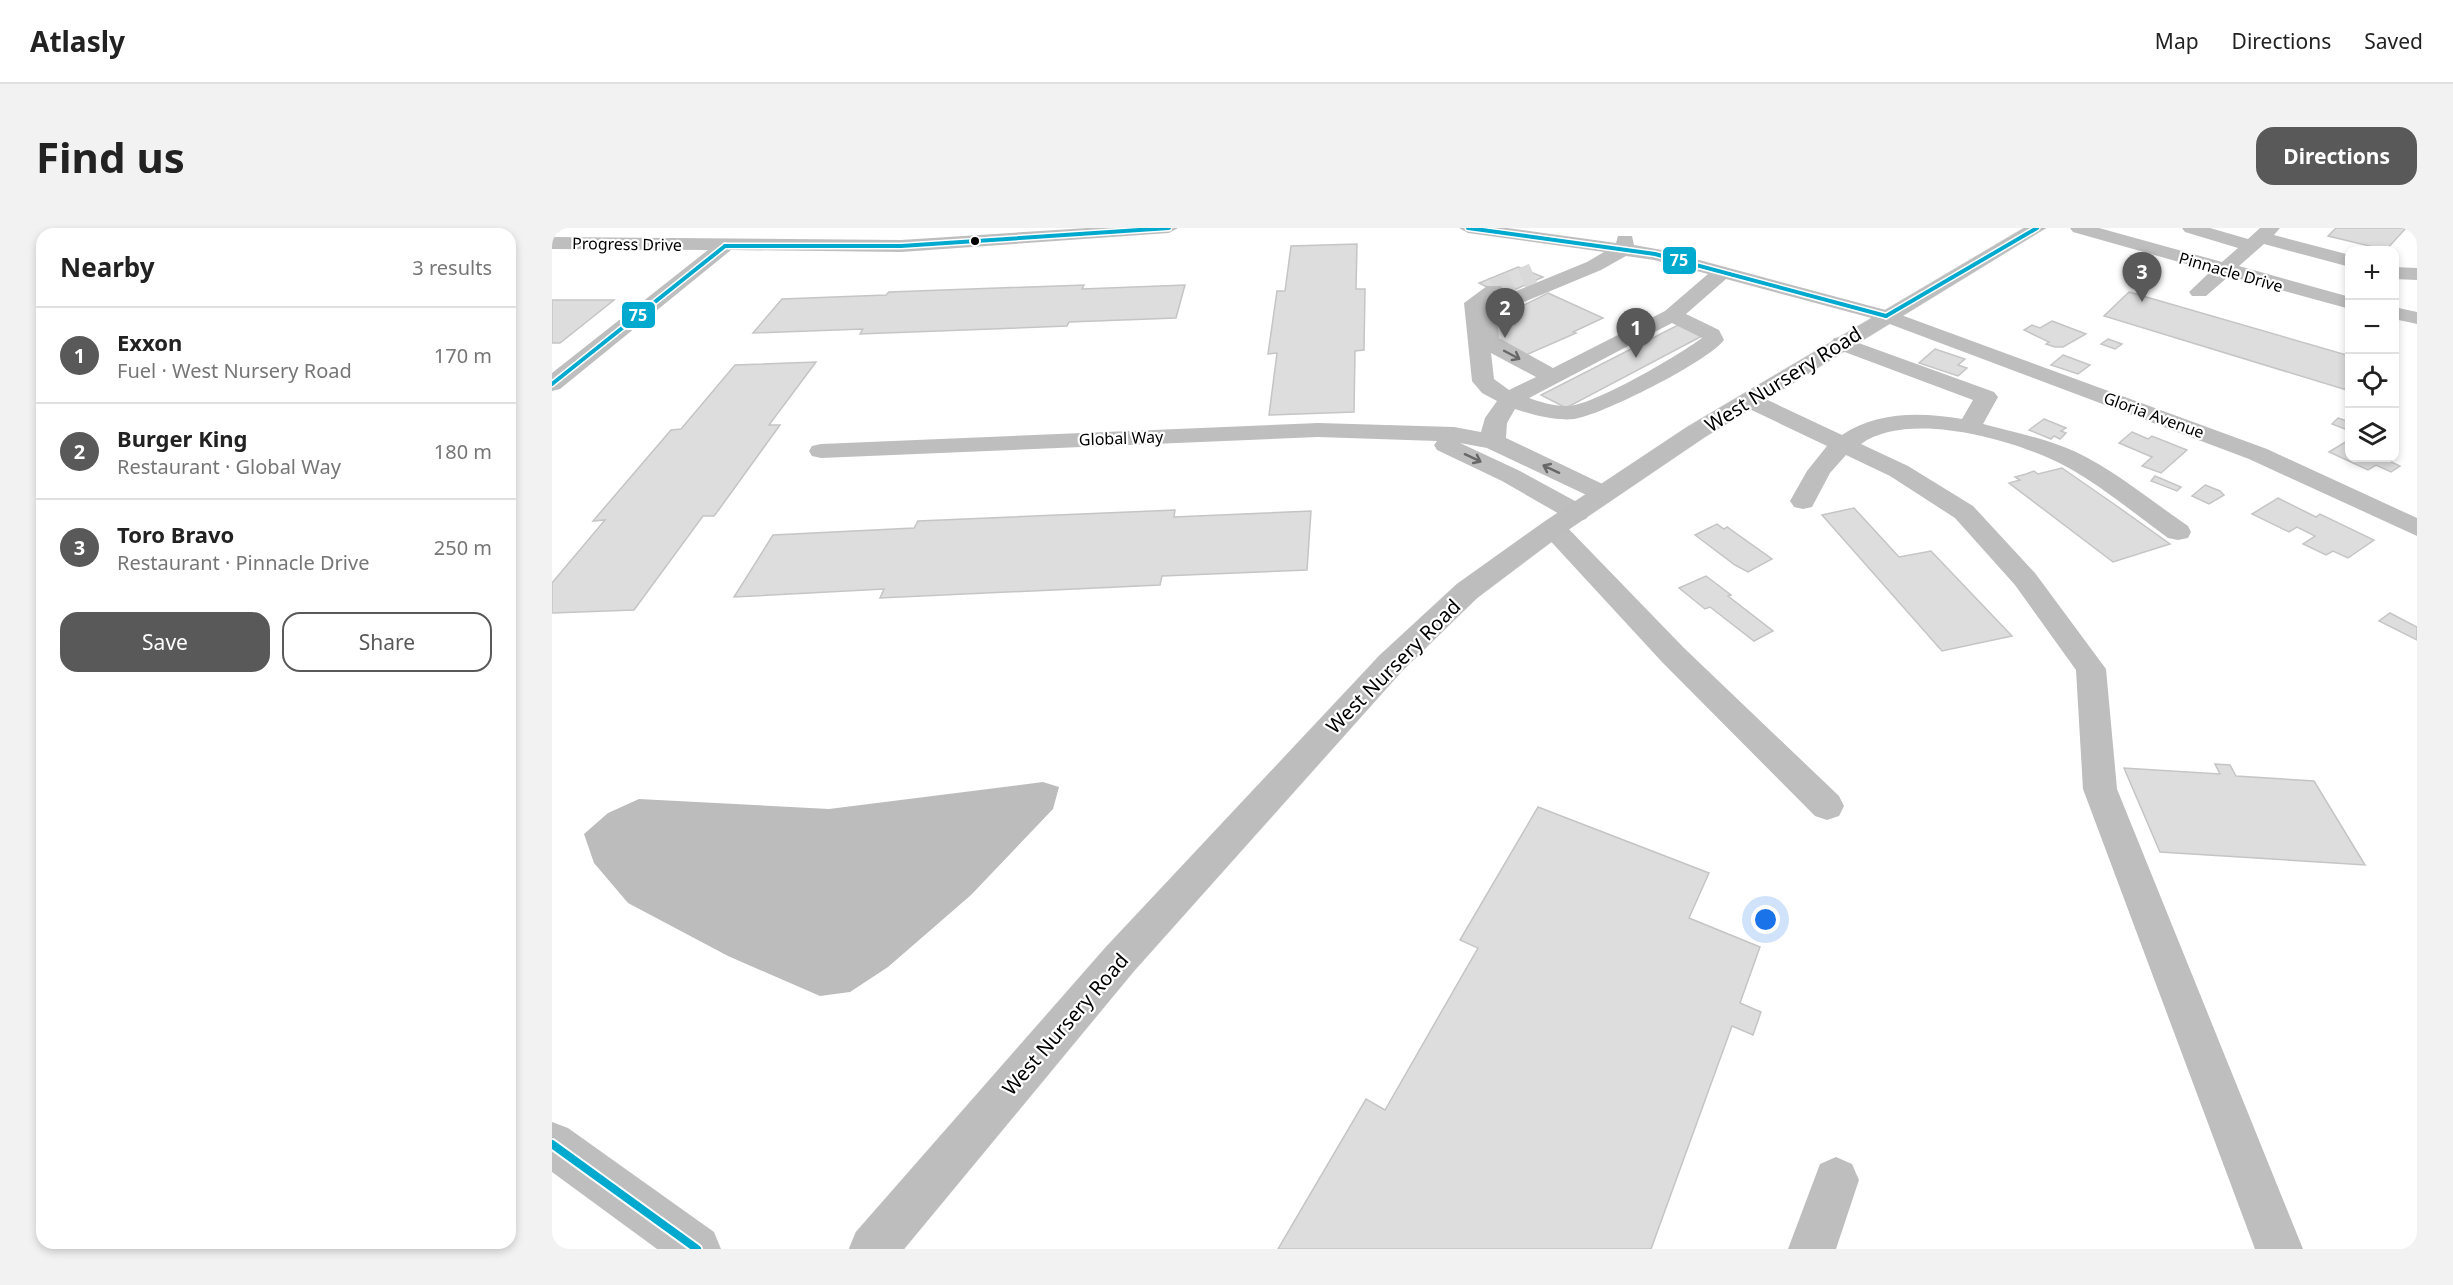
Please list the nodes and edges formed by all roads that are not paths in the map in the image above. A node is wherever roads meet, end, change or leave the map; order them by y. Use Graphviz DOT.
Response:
graph roads {
  1 [pos="1169,228"];
  2 [pos="1468,228"];
  3 [pos="1626,228"];
  4 [pos="2037,228"];
  5 [pos="2079,228"];
  6 [pos="2192,228"];
  7 [pos="1018,233"];
  8 [pos="2261,237"];
  9 [pos="552,243"];
  10 [pos="725,246"];
  11 [pos="1625,248"];
  12 [pos="2345,260"];
  13 [pos="2224,270"];
  14 [pos="1723,272"];
  15 [pos="2399,273"];
  16 [pos="2417,274"];
  17 [pos="1494,290"];
  18 [pos="2199,292"];
  19 [pos="2345,302"];
  20 [pos="2399,314"];
  21 [pos="1672,315"];
  22 [pos="1886,316"];
  23 [pos="2417,318"];
  24 [pos="1842,343"];
  25 [pos="1553,377"];
  26 [pos="552,384"];
  27 [pos="1512,398"];
  28 [pos="1749,400"];
  29 [pos="1970,426"];
  30 [pos="1420,433"];
  31 [pos="1494,442"];
  32 [pos="1844,445"];
  33 [pos="821,451"];
  34 [pos="1604,494"];
  35 [pos="1803,501"];
  36 [pos="1565,521"];
  37 [pos="2417,528"];
  38 [pos="2178,532"];
  39 [pos="1827,806"];
  40 [pos="552,1144"];
  41 [pos="1836,1180"];
  42 [pos="697,1249"];
  43 [pos="873,1249"];
  44 [pos="1812,1249"];
  45 [pos="2279,1249"];
  1 -- 7 [label="street, Progress Drive"];
  2 -- 11 [label="street"];
  3 -- 11 [label="street"];
  4 -- 22 [label="main road, West Nursery Road"];
  5 -- 13 [label="street, Pinnacle Drive"];
  6 -- 8 [label="street"];
  7 -- 10 [label="street, Progress Drive"];
  8 -- 12 [label="street"];
  8 -- 13 [label="street"];
  9 -- 10 [label="street, Progress Drive"];
  10 -- 26 [label="street"];
  11 -- 14 [label="street"];
  11 -- 25 [label="street, one-way"];
  13 -- 18 [label="street"];
  13 -- 19 [label="street, Pinnacle Drive"];
  14 -- 21 [label="street"];
  14 -- 22 [label="street"];
  15 -- 16 [label="street"];
  17 -- 27 [label="street"];
  20 -- 23 [label="street"];
  21 -- 25 [label="street"];
  21 -- 27 [label="street"];
  22 -- 24 [label="main road, West Nursery Road"];
  22 -- 37 [label="street, Gloria Avenue"];
  24 -- 28 [label="main road, West Nursery Road"];
  24 -- 29 [label="street"];
  25 -- 27 [label="street"];
  27 -- 31 [label="street"];
  28 -- 32 [label="street"];
  28 -- 34 [label="main road, West Nursery Road"];
  29 -- 32 [label="street"];
  29 -- 38 [label="street"];
  30 -- 31 [label="street, Global Way"];
  30 -- 33 [label="street, Global Way"];
  30 -- 36 [label="street, Global Way, one-way"];
  34 -- 31 [label="street, Global Way, one-way"];
  32 -- 35 [label="street"];
  32 -- 45 [label="street"];
  34 -- 36 [label="main road, West Nursery Road"];
  36 -- 39 [label="street, Global Way"];
  36 -- 43 [label="main road, West Nursery Road"];
  40 -- 42 [label="street"];
  41 -- 44 [label="street"];
}
